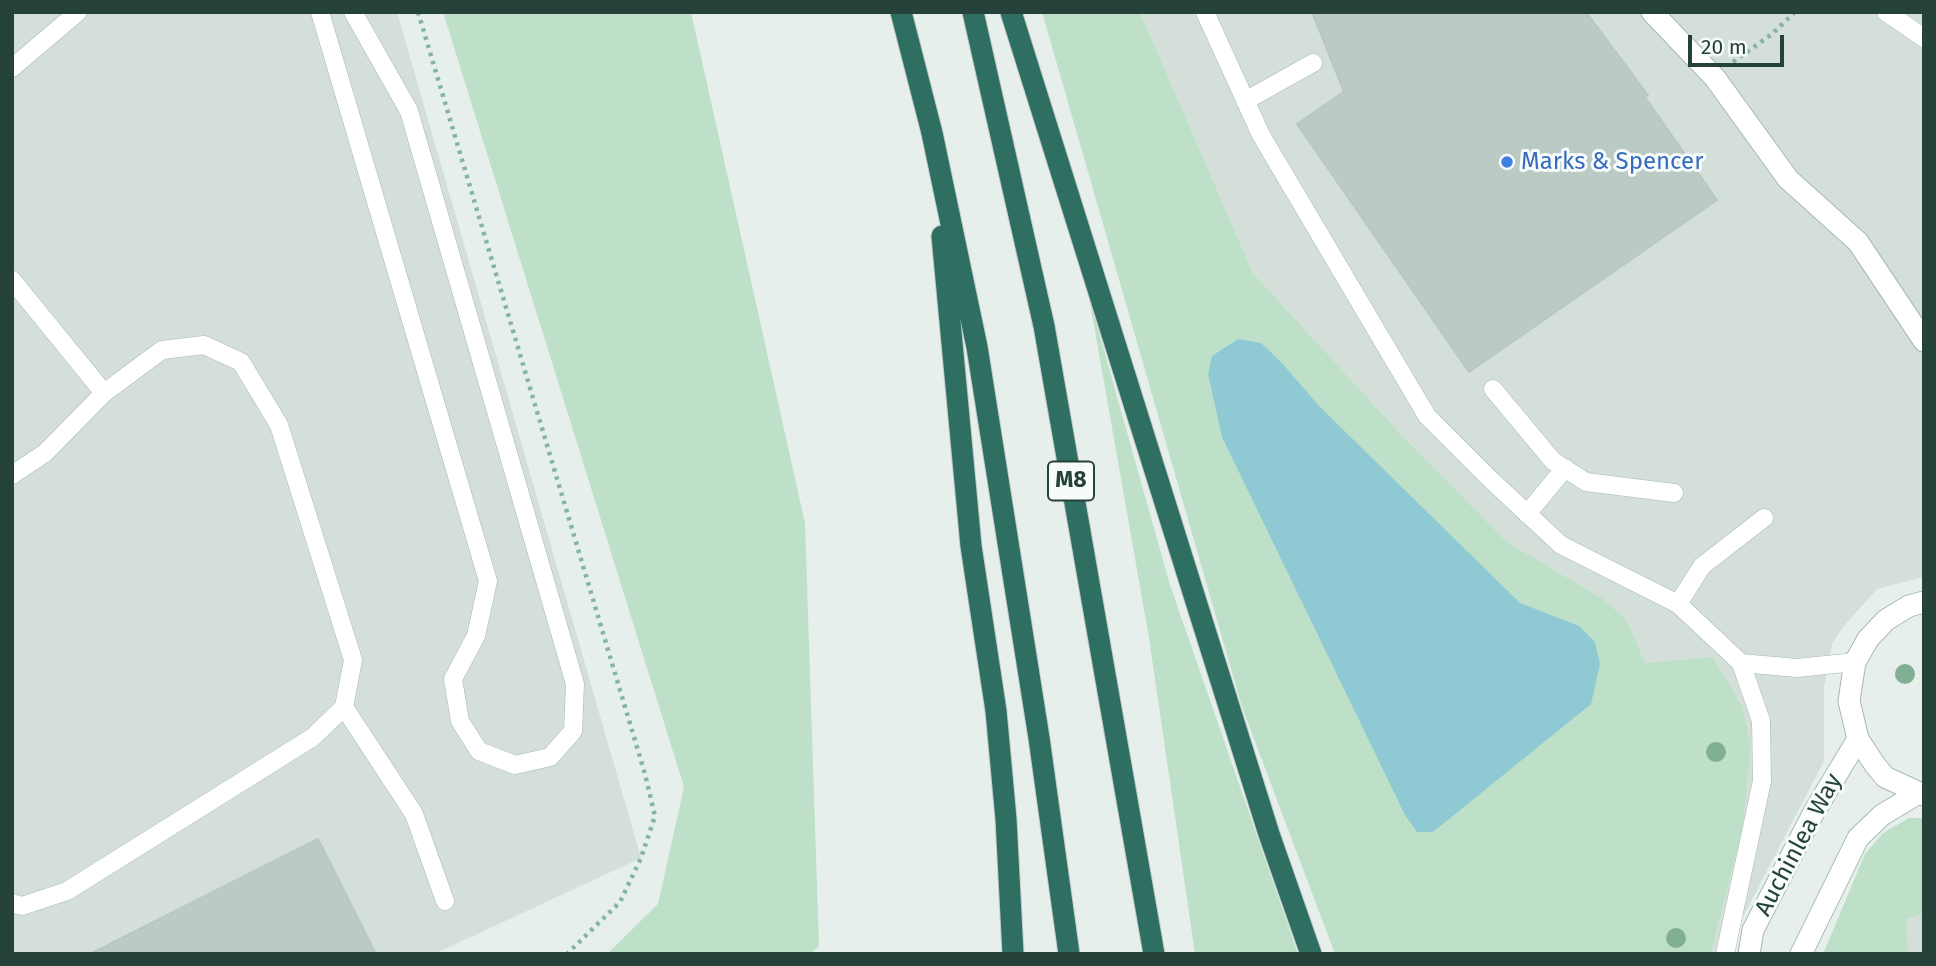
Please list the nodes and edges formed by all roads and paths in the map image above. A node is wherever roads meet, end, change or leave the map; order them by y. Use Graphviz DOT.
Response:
graph roads {
  1 [pos="78,12"];
  2 [pos="320,12"];
  3 [pos="353,12"];
  4 [pos="418,12"];
  5 [pos="901,12"];
  6 [pos="973,12"];
  7 [pos="1011,12"];
  8 [pos="1205,12"];
  9 [pos="1652,12"];
  10 [pos="1795,12"];
  11 [pos="1886,12"];
  12 [pos="1924,38"];
  13 [pos="1313,63"];
  14 [pos="12,68"];
  15 [pos="1715,78"];
  16 [pos="1245,101"];
  17 [pos="932,133"];
  18 [pos="12,280"];
  19 [pos="1924,341"];
  20 [pos="1493,389"];
  21 [pos="104,393"];
  22 [pos="1565,468"];
  23 [pos="12,475"];
  24 [pos="1674,493"];
  25 [pos="1528,514"];
  26 [pos="1765,518"];
  27 [pos="1924,602"];
  28 [pos="1678,604"];
  29 [pos="1855,662"];
  30 [pos="1741,663"];
  31 [pos="344,707"];
  32 [pos="1858,739"];
  33 [pos="1920,795"];
  34 [pos="445,901"];
  35 [pos="12,903"];
  36 [pos="567,954"];
  37 [pos="1013,954"];
  38 [pos="1069,954"];
  39 [pos="1154,954"];
  40 [pos="1311,954"];
  41 [pos="1725,954"];
  42 [pos="1749,954"];
  43 [pos="1801,954"];
  1 -- 14 [label="lane"];
  2 -- 3 [label="lane"];
  4 -- 36 [label="path"];
  5 -- 17 [label="highway"];
  6 -- 39 [label="highway, M8"];
  7 -- 40 [label="highway"];
  8 -- 16 [label="lane"];
  9 -- 15 [label="street"];
  10 -- 15 [label="path"];
  11 -- 12 [label="lane"];
  13 -- 16 [label="lane"];
  15 -- 19 [label="street"];
  16 -- 25 [label="lane"];
  17 -- 37 [label="highway"];
  17 -- 38 [label="highway"];
  18 -- 21 [label="lane"];
  20 -- 22 [label="lane"];
  21 -- 23 [label="lane"];
  21 -- 31 [label="lane"];
  22 -- 24 [label="lane"];
  22 -- 25 [label="lane"];
  25 -- 28 [label="lane"];
  26 -- 28 [label="lane"];
  27 -- 29 [label="street"];
  28 -- 30 [label="lane"];
  29 -- 30 [label="lane"];
  29 -- 32 [label="street"];
  30 -- 41 [label="lane"];
  31 -- 34 [label="lane"];
  31 -- 35 [label="lane"];
  32 -- 33 [label="street"];
  32 -- 42 [label="street, Auchinlea Way"];
  33 -- 43 [label="street, Auchinlea Way"];
}
